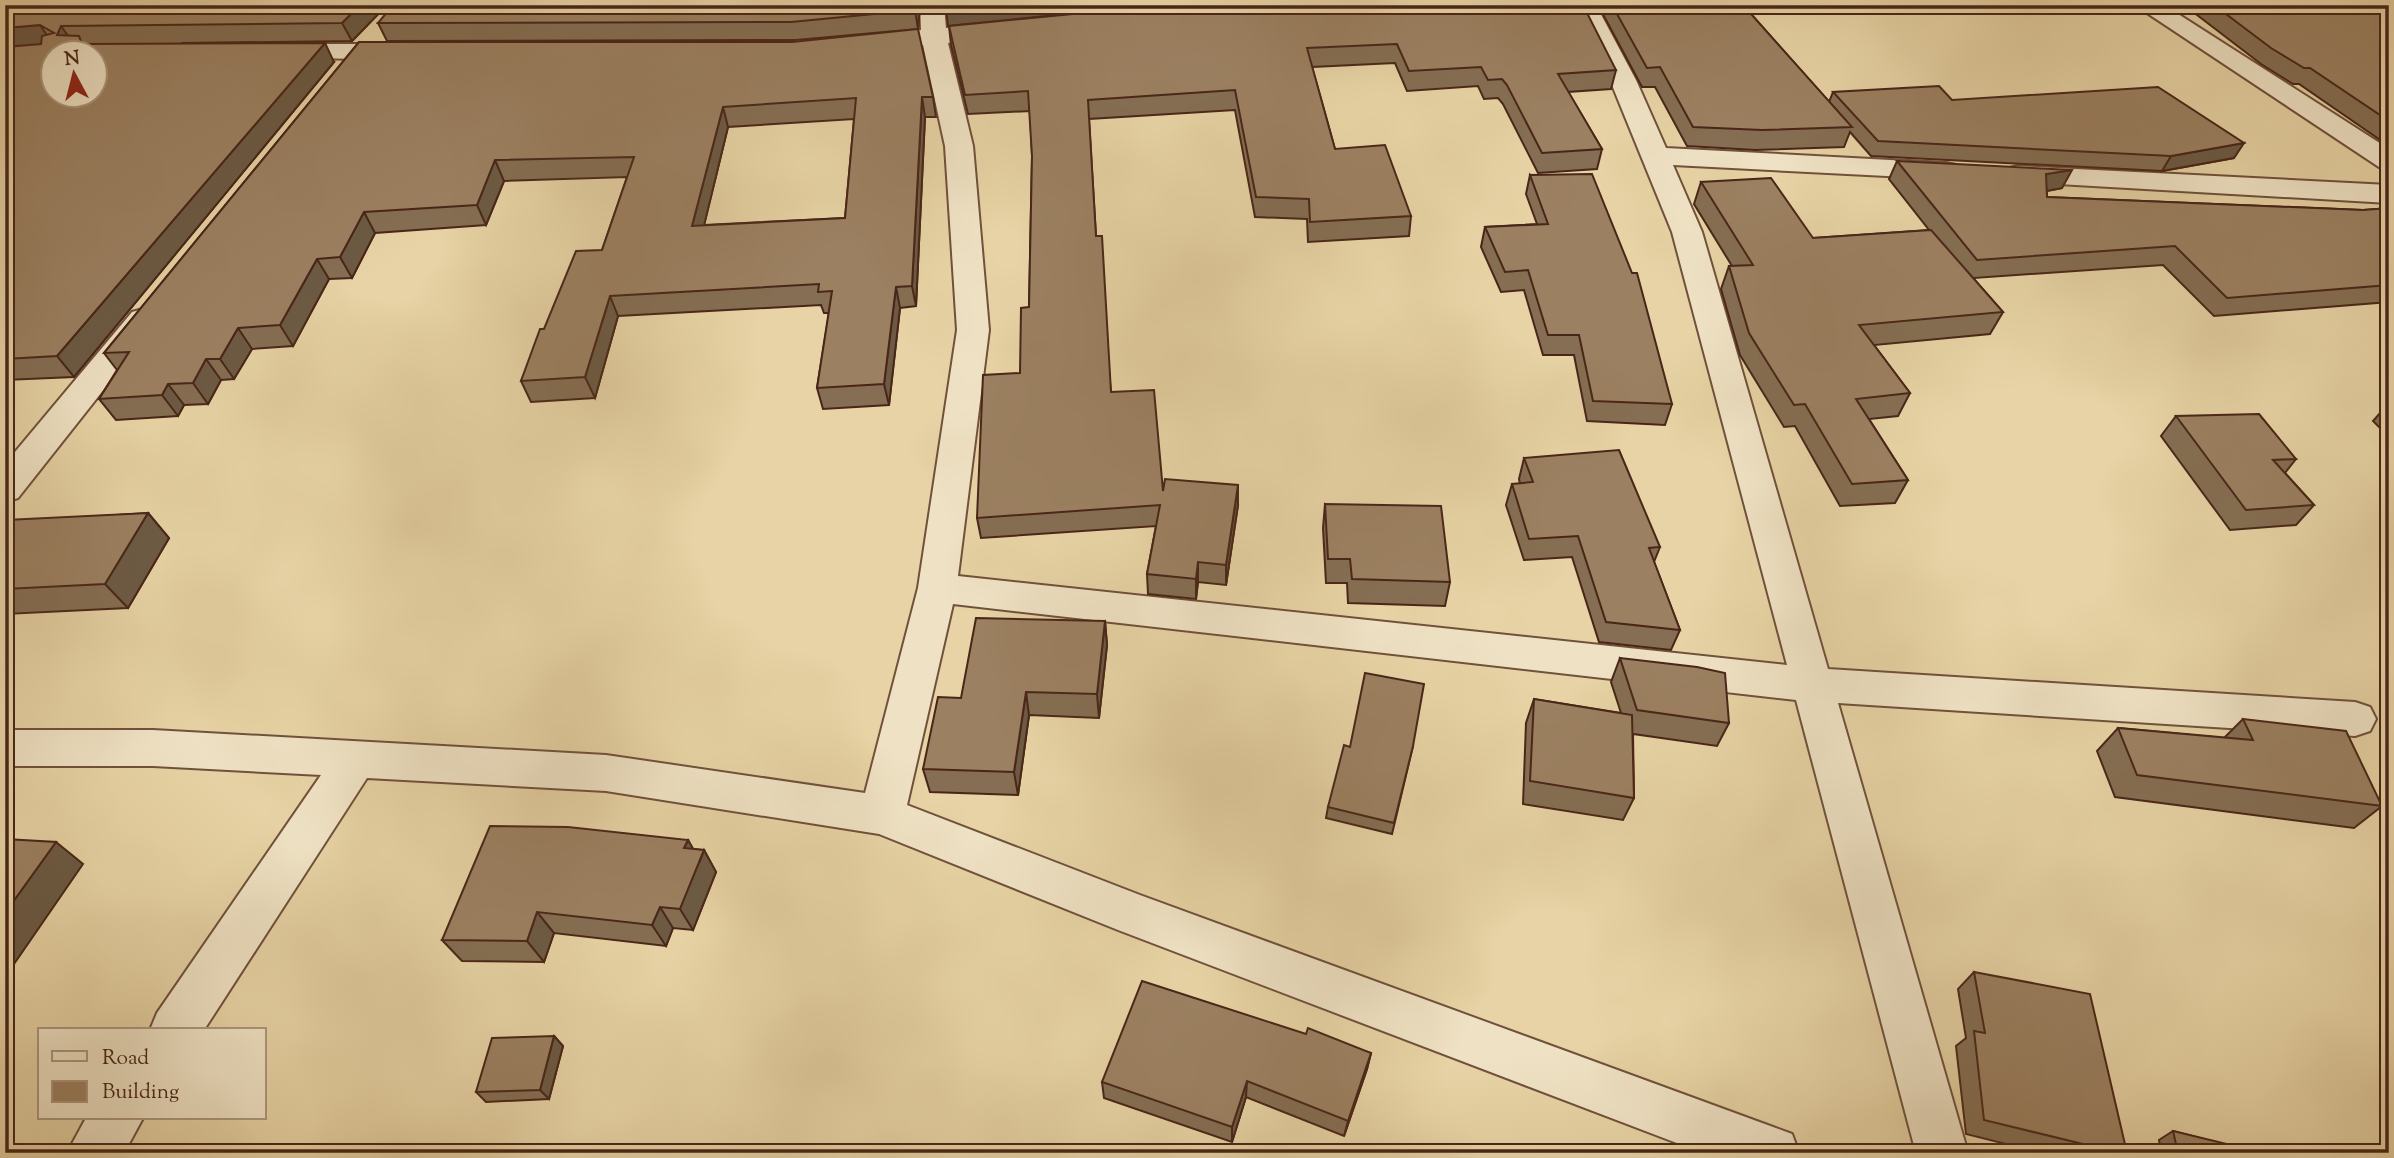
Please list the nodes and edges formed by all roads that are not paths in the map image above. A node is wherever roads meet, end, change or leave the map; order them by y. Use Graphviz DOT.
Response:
graph roads {
  1 [pos="1584,5"];
  2 [pos="2147,5"];
  3 [pos="933,21"];
  4 [pos="386,24"];
  5 [pos="1028,27"];
  6 [pos="851,45"];
  7 [pos="251,52"];
  8 [pos="359,52"];
  9 [pos="425,52"];
  10 [pos="333,84"];
  11 [pos="1655,156"];
  12 [pos="2389,161"];
  13 [pos="2389,194"];
  14 [pos="160,297"];
  15 [pos="5,489"];
  16 [pos="937,588"];
  17 [pos="1814,685"];
  18 [pos="2355,719"];
  19 [pos="5,748"];
  20 [pos="356,759"];
  21 [pos="882,815"];
  22 [pos="176,1028"];
  23 [pos="116,1120"];
  24 [pos="93,1153"];
  25 [pos="1773,1153"];
  26 [pos="1942,1153"];
  1 -- 11 [label="street"];
  2 -- 12 [label="street"];
  3 -- 5 [label="street"];
  3 -- 6 [label="street"];
  3 -- 16 [label="street"];
  4 -- 8 [label="street"];
  7 -- 8 [label="street"];
  8 -- 9 [label="street"];
  8 -- 10 [label="street"];
  11 -- 13 [label="street"];
  11 -- 17 [label="street"];
  14 -- 15 [label="street"];
  16 -- 17 [label="street"];
  16 -- 21 [label="street"];
  17 -- 18 [label="street"];
  17 -- 26 [label="street"];
  19 -- 20 [label="street"];
  20 -- 21 [label="street"];
  20 -- 22 [label="street"];
  21 -- 25 [label="street"];
  23 -- 24 [label="street"];
}
